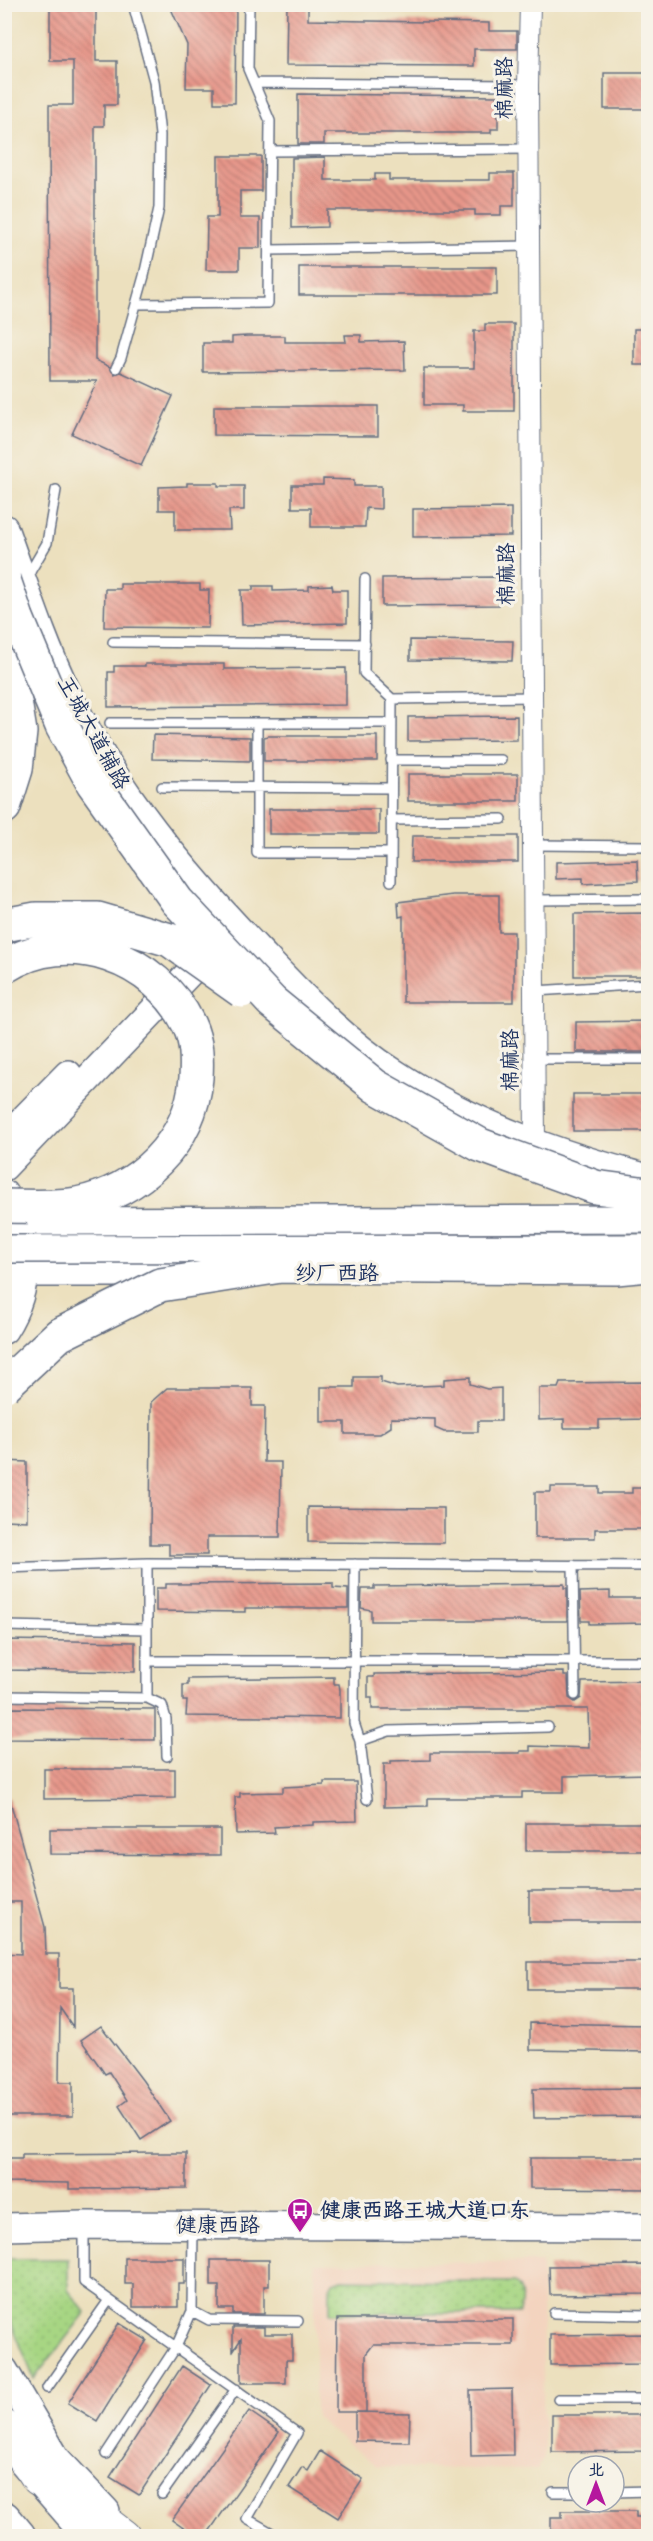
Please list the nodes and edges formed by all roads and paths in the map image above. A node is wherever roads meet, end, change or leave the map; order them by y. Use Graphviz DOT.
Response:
graph roads {
  1 [pos="133,4"];
  2 [pos="249,4"];
  3 [pos="530,4"];
  4 [pos="254,82"];
  5 [pos="528,85"];
  6 [pos="529,149"];
  7 [pos="270,151"];
  8 [pos="530,246"];
  9 [pos="269,250"];
  10 [pos="136,304"];
  11 [pos="116,368"];
  12 [pos="56,490"];
  13 [pos="4,528"];
  14 [pos="365,579"];
  15 [pos="14,582"];
  16 [pos="4,634"];
  17 [pos="113,642"];
  18 [pos="365,644"];
  19 [pos="532,697"];
  20 [pos="392,699"];
  21 [pos="110,723"];
  22 [pos="257,723"];
  23 [pos="391,723"];
  24 [pos="391,760"];
  25 [pos="501,760"];
  26 [pos="162,787"];
  27 [pos="257,788"];
  28 [pos="391,788"];
  29 [pos="4,807"];
  30 [pos="502,819"];
  31 [pos="391,820"];
  32 [pos="533,845"];
  33 [pos="648,846"];
  34 [pos="391,853"];
  35 [pos="391,881"];
  36 [pos="648,899"];
  37 [pos="534,900"];
  38 [pos="229,920"];
  39 [pos="4,925"];
  40 [pos="4,967"];
  41 [pos="648,984"];
  42 [pos="535,991"];
  43 [pos="535,1059"];
  44 [pos="648,1059"];
  45 [pos="375,1086"];
  46 [pos="4,1139"];
  47 [pos="535,1144"];
  48 [pos="4,1167"];
  49 [pos="648,1178"];
  50 [pos="4,1194"];
  51 [pos="648,1194"];
  52 [pos="4,1206"];
  53 [pos="648,1219"];
  54 [pos="4,1221"];
  55 [pos="648,1248"];
  56 [pos="4,1249"];
  57 [pos="211,1249"];
  58 [pos="648,1265"];
  59 [pos="15,1266"];
  60 [pos="648,1277"];
  61 [pos="4,1330"];
  62 [pos="4,1386"];
  63 [pos="147,1563"];
  64 [pos="355,1564"];
  65 [pos="573,1565"];
  66 [pos="648,1566"];
  67 [pos="4,1569"];
  68 [pos="4,1626"];
  69 [pos="147,1629"];
  70 [pos="147,1661"];
  71 [pos="355,1661"];
  72 [pos="574,1661"];
  73 [pos="648,1661"];
  74 [pos="575,1695"];
  75 [pos="4,1696"];
  76 [pos="147,1698"];
  77 [pos="548,1727"];
  78 [pos="360,1741"];
  79 [pos="167,1756"];
  80 [pos="367,1799"];
  81 [pos="648,2212"];
  82 [pos="4,2215"];
  83 [pos="84,2225"];
  84 [pos="193,2226"];
  85 [pos="4,2227"];
  86 [pos="648,2227"];
  87 [pos="109,2300"];
  88 [pos="192,2311"];
  89 [pos="554,2313"];
  90 [pos="648,2315"];
  91 [pos="298,2321"];
  92 [pos="177,2347"];
  93 [pos="4,2370"];
  94 [pos="47,2388"];
  95 [pos="236,2389"];
  96 [pos="558,2399"];
  97 [pos="648,2399"];
  98 [pos="4,2426"];
  99 [pos="106,2454"];
  100 [pos="14,2457"];
  101 [pos="648,2491"];
  102 [pos="553,2492"];
  103 [pos="566,2492"];
  104 [pos="626,2492"];
  105 [pos="162,2494"];
  106 [pos="4,2518"];
  107 [pos="79,2532"];
  108 [pos="19,2536"];
  109 [pos="124,2536"];
  110 [pos="129,2536"];
  111 [pos="277,2536"];
  1 -- 10 [label="lane"];
  2 -- 4 [label="lane"];
  3 -- 5 [label="street, 棉麻路"];
  4 -- 5 [label="lane"];
  4 -- 7 [label="lane"];
  5 -- 6 [label="street, 棉麻路"];
  6 -- 7 [label="lane"];
  6 -- 8 [label="street, 棉麻路"];
  7 -- 9 [label="lane"];
  8 -- 9 [label="lane"];
  8 -- 19 [label="street, 棉麻路"];
  9 -- 10 [label="lane"];
  10 -- 11 [label="lane"];
  12 -- 15 [label="lane"];
  13 -- 15 [label="main road, 王城大道辅路"];
  14 -- 18 [label="lane"];
  15 -- 38 [label="main road, 王城大道辅路"];
  15 -- 45 [label="highway, bridge"];
  16 -- 29 [label="highway"];
  17 -- 18 [label="lane"];
  18 -- 20 [label="lane"];
  19 -- 20 [label="lane"];
  19 -- 32 [label="street, 棉麻路"];
  20 -- 23 [label="lane"];
  21 -- 22 [label="lane"];
  22 -- 23 [label="lane"];
  22 -- 27 [label="lane"];
  23 -- 24 [label="lane"];
  24 -- 25 [label="lane"];
  24 -- 28 [label="lane"];
  26 -- 27 [label="lane"];
  27 -- 28 [label="lane"];
  27 -- 34 [label="lane"];
  28 -- 31 [label="lane"];
  30 -- 31 [label="lane"];
  31 -- 34 [label="lane"];
  32 -- 33 [label="lane"];
  32 -- 37 [label="street, 棉麻路"];
  34 -- 35 [label="lane"];
  36 -- 37 [label="lane"];
  37 -- 42 [label="street, 棉麻路"];
  38 -- 46 [label="main road"];
  38 -- 47 [label="main road"];
  38 -- 48 [label="main road"];
  39 -- 45 [label="highway, bridge"];
  40 -- 52 [label="highway, bridge"];
  41 -- 42 [label="lane"];
  42 -- 43 [label="street, 棉麻路"];
  43 -- 44 [label="lane"];
  43 -- 47 [label="street, 棉麻路"];
  45 -- 51 [label="highway, bridge"];
  47 -- 49 [label="main road"];
  50 -- 59 [label="main road"];
  53 -- 54 [label="main road, bridge"];
  55 -- 57 [label="main road, bridge"];
  56 -- 57 [label="main road, bridge"];
  57 -- 59 [label="main road, bridge"];
  58 -- 62 [label="highway, bridge"];
  59 -- 60 [label="main road, 纱厂西路"];
  59 -- 61 [label="main road"];
  63 -- 64 [label="lane"];
  63 -- 67 [label="lane"];
  63 -- 69 [label="lane"];
  64 -- 65 [label="lane"];
  64 -- 71 [label="lane"];
  65 -- 66 [label="lane"];
  65 -- 72 [label="lane"];
  68 -- 69 [label="lane"];
  69 -- 70 [label="lane"];
  70 -- 71 [label="lane"];
  70 -- 76 [label="lane"];
  71 -- 72 [label="lane"];
  71 -- 78 [label="lane"];
  72 -- 73 [label="lane"];
  72 -- 74 [label="lane"];
  75 -- 76 [label="lane"];
  76 -- 79 [label="lane"];
  77 -- 78 [label="lane"];
  78 -- 80 [label="lane"];
  81 -- 82 [label="main road, 健康西路"];
  83 -- 84 [label="main road, 健康西路"];
  83 -- 85 [label="main road, 健康西路"];
  83 -- 87 [label="lane"];
  84 -- 86 [label="main road, 健康西路"];
  84 -- 88 [label="lane"];
  87 -- 92 [label="lane"];
  87 -- 94 [label="lane"];
  88 -- 91 [label="lane"];
  88 -- 92 [label="lane"];
  89 -- 90 [label="lane"];
  92 -- 95 [label="lane"];
  92 -- 99 [label="lane"];
  93 -- 110 [label="main road"];
  95 -- 105 [label="lane"];
  95 -- 111 [label="lane"];
  96 -- 97 [label="lane"];
  98 -- 100 [label="main road"];
  100 -- 107 [label="highway"];
  100 -- 109 [label="main road"];
  101 -- 104 [label="lane"];
  102 -- 103 [label="lane"];
  106 -- 108 [label="highway"];
}
